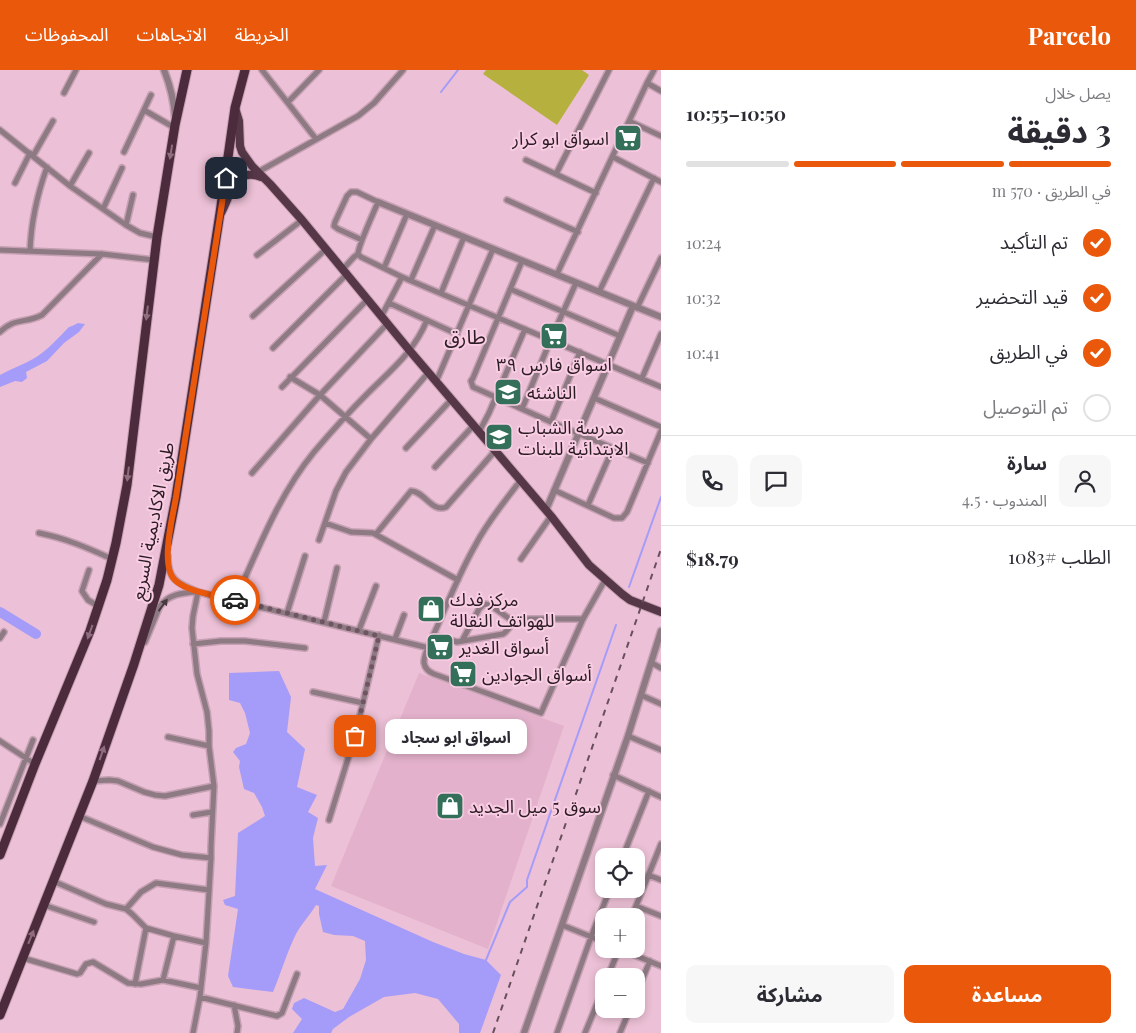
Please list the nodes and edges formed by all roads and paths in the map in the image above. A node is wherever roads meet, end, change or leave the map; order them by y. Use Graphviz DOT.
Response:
graph roads {
  1 [pos="76,70"];
  2 [pos="164,70"];
  3 [pos="187,70"];
  4 [pos="245,70"];
  5 [pos="262,70"];
  6 [pos="319,70"];
  7 [pos="403,70"];
  8 [pos="609,70"];
  9 [pos="654,70"];
  10 [pos="647,83"];
  11 [pos="661,90"];
  12 [pos="64,93"];
  13 [pos="151,95"];
  14 [pos="288,102"];
  15 [pos="235,108"];
  16 [pos="144,110"];
  17 [pos="53,121"];
  18 [pos="630,121"];
  19 [pos="175,126"];
  20 [pos="0,130"];
  21 [pos="661,136"];
  22 [pos="316,139"];
  23 [pos="124,152"];
  24 [pos="88,153"];
  25 [pos="31,155"];
  26 [pos="613,157"];
  27 [pos="526,160"];
  28 [pos="47,167"];
  29 [pos="122,168"];
  30 [pos="258,172"];
  31 [pos="556,174"];
  32 [pos="654,178"];
  33 [pos="265,179"];
  34 [pos="15,182"];
  35 [pos="661,182"];
  36 [pos="70,186"];
  37 [pos="596,193"];
  38 [pos="133,195"];
  39 [pos="507,200"];
  40 [pos="378,202"];
  41 [pos="103,209"];
  42 [pos="220,214"];
  43 [pos="407,214"];
  44 [pos="302,220"];
  45 [pos="126,225"];
  46 [pos="435,226"];
  47 [pos="578,232"];
  48 [pos="157,237"];
  49 [pos="464,237"];
  50 [pos="362,240"];
  51 [pos="326,249"];
  52 [pos="493,249"];
  53 [pos="0,250"];
  54 [pos="30,251"];
  55 [pos="102,254"];
  56 [pos="358,254"];
  57 [pos="257,255"];
  58 [pos="661,258"];
  59 [pos="154,260"];
  60 [pos="522,261"];
  61 [pos="384,268"];
  62 [pos="345,272"];
  63 [pos="557,274"];
  64 [pos="402,276"];
  65 [pos="412,280"];
  66 [pos="576,283"];
  67 [pos="510,288"];
  68 [pos="599,292"];
  69 [pos="441,293"];
  70 [pos="367,300"];
  71 [pos="388,303"];
  72 [pos="470,305"];
  73 [pos="635,307"];
  74 [pos="564,311"];
  75 [pos="253,316"];
  76 [pos="381,317"];
  77 [pos="498,317"];
  78 [pos="661,317"];
  79 [pos="427,320"];
  80 [pos="387,324"];
  81 [pos="525,328"];
  82 [pos="0,332"];
  83 [pos="457,334"];
  84 [pos="661,334"];
  85 [pos="620,336"];
  86 [pos="551,339"];
  87 [pos="272,348"];
  88 [pos="410,351"];
  89 [pos="580,352"];
  90 [pos="608,364"];
  91 [pos="428,373"];
  92 [pos="290,377"];
  93 [pos="642,378"];
  94 [pos="436,382"];
  95 [pos="282,387"];
  96 [pos="661,387"];
  97 [pos="320,394"];
  98 [pos="496,397"];
  99 [pos="594,398"];
  100 [pos="451,400"];
  101 [pos="522,409"];
  102 [pos="345,416"];
  103 [pos="551,422"];
  104 [pos="476,429"];
  105 [pos="661,429"];
  106 [pos="578,434"];
  107 [pos="371,440"];
  108 [pos="406,448"];
  109 [pos="613,448"];
  110 [pos="495,451"];
  111 [pos="648,463"];
  112 [pos="435,467"];
  113 [pos="252,473"];
  114 [pos="520,480"];
  115 [pos="554,490"];
  116 [pos="588,506"];
  117 [pos="548,513"];
  118 [pos="325,523"];
  119 [pos="170,531"];
  120 [pos="39,533"];
  121 [pos="376,534"];
  122 [pos="320,540"];
  123 [pos="304,556"];
  124 [pos="112,559"];
  125 [pos="521,559"];
  126 [pos="337,568"];
  127 [pos="89,570"];
  128 [pos="458,580"];
  129 [pos="604,580"];
  130 [pos="376,586"];
  131 [pos="198,592"];
  132 [pos="236,600"];
  133 [pos="98,606"];
  134 [pos="661,612"];
  135 [pos="287,613"];
  136 [pos="404,616"];
  137 [pos="583,619"];
  138 [pos="324,622"];
  139 [pos="514,622"];
  140 [pos="359,630"];
  141 [pos="661,631"];
  142 [pos="4,632"];
  143 [pos="434,635"];
  144 [pos="379,636"];
  145 [pos="0,638"];
  146 [pos="395,640"];
  147 [pos="462,641"];
  148 [pos="194,644"];
  149 [pos="305,648"];
  150 [pos="429,648"];
  151 [pos="652,663"];
  152 [pos="134,664"];
  153 [pos="661,668"];
  154 [pos="312,692"];
  155 [pos="641,695"];
  156 [pos="363,703"];
  157 [pos="661,704"];
  158 [pos="628,736"];
  159 [pos="168,737"];
  160 [pos="0,740"];
  161 [pos="33,740"];
  162 [pos="209,746"];
  163 [pos="661,750"];
  164 [pos="26,758"];
  165 [pos="35,764"];
  166 [pos="613,775"];
  167 [pos="93,781"];
  168 [pos="214,786"];
  169 [pos="649,791"];
  170 [pos="661,797"];
  171 [pos="212,812"];
  172 [pos="193,815"];
  173 [pos="79,816"];
  174 [pos="329,820"];
  175 [pos="0,824"];
  176 [pos="661,846"];
  177 [pos="626,848"];
  178 [pos="0,856"];
  179 [pos="212,858"];
  180 [pos="648,875"];
  181 [pos="661,880"];
  182 [pos="54,881"];
  183 [pos="210,890"];
  184 [pos="606,898"];
  185 [pos="44,905"];
  186 [pos="636,906"];
  187 [pos="126,910"];
  188 [pos="661,916"];
  189 [pos="94,922"];
  190 [pos="562,925"];
  191 [pos="146,928"];
  192 [pos="174,936"];
  193 [pos="591,937"];
  194 [pos="595,939"];
  195 [pos="206,943"];
  196 [pos="23,958"];
  197 [pos="642,958"];
  198 [pos="650,961"];
  199 [pos="661,966"];
  200 [pos="645,973"];
  201 [pos="297,974"];
  202 [pos="163,980"];
  203 [pos="134,984"];
  204 [pos="201,988"];
  205 [pos="200,996"];
  206 [pos="234,1006"];
  207 [pos="595,1009"];
  208 [pos="0,1015"];
  209 [pos="626,1018"];
  210 [pos="193,1033"];
  211 [pos="237,1033"];
  212 [pos="524,1033"];
  213 [pos="556,1033"];
  214 [pos="585,1033"];
  215 [pos="620,1033"];
  1 -- 12 [label="street"];
  2 -- 19 [label="street"];
  3 -- 19 [label="highway, طريق الاكاديمية السريع"];
  4 -- 15 [label="highway, طريق الاكاديمية السريع"];
  5 -- 14 [label="street"];
  6 -- 14 [label="street"];
  7 -- 22 [label="street"];
  8 -- 31 [label="street"];
  9 -- 10 [label="street"];
  10 -- 11 [label="street"];
  10 -- 18 [label="street"];
  13 -- 16 [label="street"];
  14 -- 22 [label="street"];
  15 -- 30 [label="main road"];
  15 -- 42 [label="highway, طريق الاكاديمية السريع"];
  16 -- 19 [label="street"];
  16 -- 23 [label="street"];
  17 -- 25 [label="street"];
  18 -- 21 [label="street"];
  18 -- 26 [label="street"];
  19 -- 48 [label="highway, طريق الاكاديمية السريع, one-way"];
  20 -- 25 [label="street"];
  22 -- 30 [label="street"];
  24 -- 36 [label="street"];
  25 -- 28 [label="street"];
  25 -- 34 [label="street"];
  26 -- 32 [label="street"];
  26 -- 37 [label="street"];
  27 -- 31 [label="street"];
  28 -- 36 [label="street"];
  28 -- 54 [label="street"];
  29 -- 41 [label="street"];
  30 -- 33 [label="main road"];
  31 -- 37 [label="street"];
  32 -- 35 [label="street"];
  32 -- 68 [label="street"];
  33 -- 42 [label="main road"];
  33 -- 44 [label="main road"];
  36 -- 41 [label="street"];
  37 -- 47 [label="street"];
  38 -- 45 [label="street"];
  39 -- 47 [label="street"];
  40 -- 43 [label="street"];
  40 -- 50 [label="street"];
  40 -- 50 [label="street"];
  41 -- 45 [label="street"];
  42 -- 119 [label="highway, طريق الاكاديمية السريع"];
  43 -- 46 [label="street"];
  43 -- 61 [label="street"];
  44 -- 51 [label="main road"];
  44 -- 57 [label="street"];
  45 -- 48 [label="street"];
  46 -- 49 [label="street"];
  46 -- 65 [label="street"];
  47 -- 63 [label="street"];
  48 -- 59 [label="highway, طريق الاكاديمية السريع"];
  49 -- 52 [label="street"];
  49 -- 69 [label="street"];
  50 -- 56 [label="street"];
  51 -- 62 [label="main road"];
  51 -- 75 [label="street"];
  52 -- 60 [label="street"];
  52 -- 72 [label="street"];
  53 -- 54 [label="street"];
  54 -- 55 [label="street"];
  55 -- 59 [label="street"];
  55 -- 82 [label="street"];
  56 -- 61 [label="street"];
  56 -- 62 [label="street"];
  58 -- 73 [label="street"];
  59 -- 124 [label="highway, طريق الاكاديمية السريع, one-way"];
  60 -- 63 [label="street"];
  60 -- 67 [label="street"];
  61 -- 64 [label="street"];
  62 -- 70 [label="main road"];
  62 -- 87 [label="street"];
  63 -- 66 [label="street"];
  64 -- 65 [label="street"];
  64 -- 71 [label="street"];
  65 -- 69 [label="street"];
  66 -- 68 [label="street"];
  66 -- 74 [label="street"];
  67 -- 74 [label="street"];
  67 -- 77 [label="street"];
  68 -- 73 [label="street"];
  69 -- 72 [label="street"];
  70 -- 76 [label="main road"];
  70 -- 92 [label="street"];
  71 -- 76 [label="street"];
  71 -- 79 [label="street"];
  72 -- 77 [label="street"];
  72 -- 83 [label="street"];
  73 -- 78 [label="street"];
  73 -- 85 [label="street"];
  74 -- 85 [label="street"];
  74 -- 86 [label="street"];
  76 -- 80 [label="main road"];
  77 -- 81 [label="street"];
  77 -- 98 [label="street"];
  79 -- 83 [label="street"];
  79 -- 88 [label="street"];
  80 -- 88 [label="main road"];
  80 -- 97 [label="street"];
  81 -- 86 [label="street"];
  81 -- 98 [label="street"];
  83 -- 94 [label="street"];
  84 -- 93 [label="street"];
  85 -- 90 [label="street"];
  86 -- 89 [label="street"];
  86 -- 101 [label="street"];
  88 -- 91 [label="main road"];
  88 -- 102 [label="street"];
  89 -- 90 [label="street"];
  89 -- 103 [label="street"];
  90 -- 93 [label="street"];
  90 -- 99 [label="street"];
  91 -- 94 [label="main road"];
  91 -- 107 [label="street"];
  92 -- 95 [label="street"];
  92 -- 97 [label="street"];
  93 -- 96 [label="street"];
  94 -- 100 [label="main road"];
  97 -- 102 [label="street"];
  97 -- 113 [label="street"];
  98 -- 101 [label="street"];
  98 -- 104 [label="street"];
  99 -- 105 [label="street"];
  99 -- 106 [label="street"];
  100 -- 104 [label="main road"];
  100 -- 108 [label="street"];
  101 -- 103 [label="street"];
  102 -- 107 [label="street"];
  102 -- 132 [label="street"];
  103 -- 106 [label="street"];
  104 -- 110 [label="main road"];
  104 -- 112 [label="street"];
  105 -- 111 [label="street"];
  106 -- 109 [label="street"];
  106 -- 115 [label="street"];
  107 -- 118 [label="street"];
  109 -- 111 [label="street"];
  109 -- 116 [label="street"];
  110 -- 114 [label="main road"];
  110 -- 121 [label="street"];
  111 -- 116 [label="street"];
  114 -- 117 [label="main road"];
  114 -- 128 [label="street"];
  115 -- 116 [label="street"];
  115 -- 117 [label="street"];
  117 -- 125 [label="street"];
  117 -- 129 [label="main road"];
  118 -- 121 [label="street"];
  118 -- 122 [label="street"];
  119 -- 131 [label="street"];
  119 -- 152 [label="highway, طريق الاكاديمية السريع"];
  120 -- 124 [label="street"];
  121 -- 128 [label="street"];
  123 -- 135 [label="street"];
  124 -- 133 [label="highway, طريق الاكاديمية السريع"];
  126 -- 138 [label="street"];
  127 -- 133 [label="street"];
  128 -- 143 [label="street"];
  129 -- 134 [label="main road"];
  129 -- 137 [label="street"];
  130 -- 140 [label="street"];
  131 -- 132 [label="street"];
  131 -- 148 [label="street"];
  152 -- 131 [label="street, one-way"];
  132 -- 135 [label="street"];
  133 -- 165 [label="highway, طريق الاكاديمية السريع, one-way"];
  135 -- 138 [label="street"];
  136 -- 146 [label="street"];
  137 -- 139 [label="street"];
  137 -- 150 [label="street"];
  138 -- 140 [label="street"];
  139 -- 147 [label="street"];
  139 -- 147 [label="street"];
  140 -- 144 [label="street"];
  141 -- 151 [label="street"];
  142 -- 145 [label="street"];
  143 -- 147 [label="street"];
  143 -- 150 [label="street"];
  144 -- 146 [label="street"];
  144 -- 156 [label="street"];
  146 -- 150 [label="street"];
  148 -- 149 [label="street"];
  148 -- 162 [label="street"];
  151 -- 153 [label="street"];
  151 -- 155 [label="street"];
  167 -- 152 [label="highway, طريق الاكاديمية السريع, one-way"];
  154 -- 156 [label="street"];
  155 -- 157 [label="street"];
  155 -- 158 [label="street"];
  156 -- 174 [label="street"];
  158 -- 163 [label="street"];
  158 -- 166 [label="street"];
  159 -- 162 [label="street"];
  160 -- 164 [label="street"];
  161 -- 164 [label="street"];
  162 -- 168 [label="street"];
  164 -- 165 [label="street"];
  164 -- 175 [label="street"];
  165 -- 178 [label="highway, طريق الاكاديمية السريع"];
  166 -- 169 [label="street"];
  166 -- 190 [label="street"];
  167 -- 168 [label="street"];
  167 -- 173 [label="highway, طريق الاكاديمية السريع"];
  168 -- 171 [label="street"];
  169 -- 170 [label="street"];
  169 -- 177 [label="street"];
  171 -- 172 [label="street"];
  171 -- 179 [label="street"];
  173 -- 179 [label="street"];
  173 -- 182 [label="highway, طريق الاكاديمية السريع"];
  176 -- 180 [label="street"];
  179 -- 183 [label="street"];
  180 -- 181 [label="street"];
  180 -- 186 [label="street"];
  182 -- 185 [label="highway, طريق الاكاديمية السريع"];
  182 -- 187 [label="street"];
  183 -- 187 [label="street"];
  183 -- 195 [label="street"];
  184 -- 193 [label="street"];
  185 -- 189 [label="street"];
  196 -- 185 [label="highway, طريق الاكاديمية السريع, one-way"];
  186 -- 188 [label="street"];
  187 -- 191 [label="street"];
  190 -- 193 [label="street"];
  190 -- 212 [label="street"];
  191 -- 192 [label="street"];
  191 -- 203 [label="street"];
  192 -- 195 [label="street"];
  192 -- 202 [label="street"];
  193 -- 194 [label="street"];
  193 -- 213 [label="street"];
  195 -- 204 [label="street"];
  196 -- 203 [label="street"];
  196 -- 208 [label="highway, طريق الاكاديمية السريع"];
  197 -- 198 [label="street"];
  198 -- 199 [label="street"];
  198 -- 200 [label="street"];
  201 -- 206 [label="street"];
  202 -- 203 [label="street"];
  202 -- 204 [label="street"];
  204 -- 205 [label="street"];
  205 -- 206 [label="street"];
  205 -- 210 [label="street"];
  206 -- 211 [label="street"];
  207 -- 214 [label="street"];
  209 -- 215 [label="street"];
}
